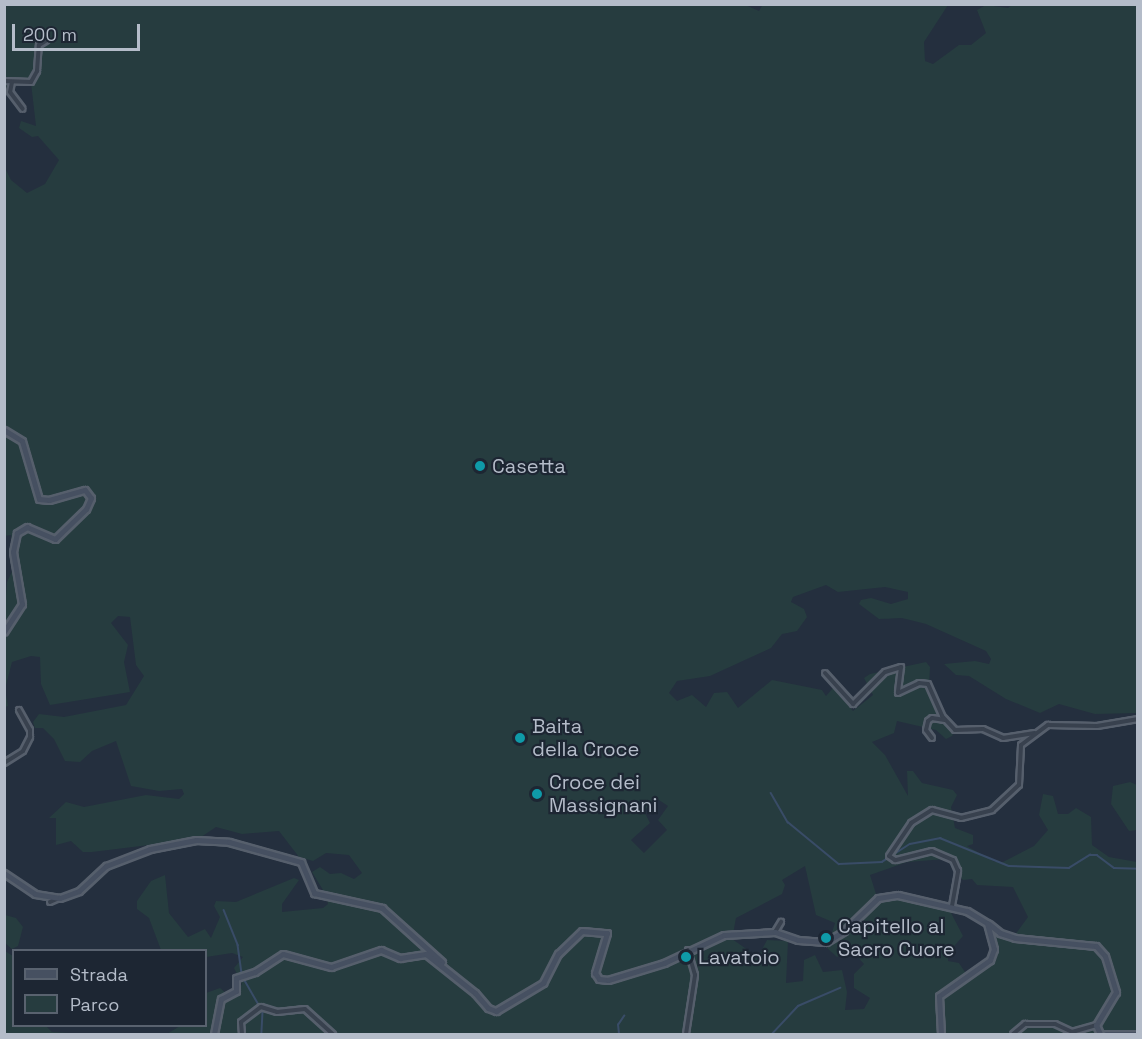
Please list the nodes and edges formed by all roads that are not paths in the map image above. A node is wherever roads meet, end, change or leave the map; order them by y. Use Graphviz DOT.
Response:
graph roads {
  1 [pos="47,40"];
  2 [pos="4,81"];
  3 [pos="12,82"];
  4 [pos="23,108"];
  5 [pos="4,430"];
  6 [pos="4,632"];
  7 [pos="825,673"];
  8 [pos="19,710"];
  9 [pos="1137,718"];
  10 [pos="945,720"];
  11 [pos="1035,733"];
  12 [pos="932,738"];
  13 [pos="4,763"];
  14 [pos="4,873"];
  15 [pos="60,898"];
  16 [pos="50,902"];
  17 [pos="952,906"];
  18 [pos="781,922"];
  19 [pos="987,923"];
  20 [pos="774,932"];
  21 [pos="688,949"];
  22 [pos="443,966"];
  23 [pos="1095,1025"];
  24 [pos="214,1035"];
  25 [pos="242,1035"];
  26 [pos="333,1035"];
  27 [pos="686,1035"];
  28 [pos="941,1035"];
  29 [pos="1013,1035"];
  30 [pos="1100,1035"];
  31 [pos="1106,1035"];
  32 [pos="1135,1035"];
  1 -- 3 [label="street"];
  2 -- 3 [label="street"];
  3 -- 4 [label="street"];
  5 -- 6 [label="street"];
  7 -- 10 [label="street"];
  8 -- 13 [label="street"];
  9 -- 11 [label="street"];
  10 -- 11 [label="street"];
  10 -- 12 [label="street"];
  11 -- 17 [label="street"];
  14 -- 15 [label="street"];
  15 -- 16 [label="street"];
  15 -- 22 [label="street"];
  17 -- 19 [label="street"];
  17 -- 20 [label="street"];
  18 -- 20 [label="street"];
  19 -- 23 [label="street"];
  19 -- 28 [label="street"];
  20 -- 21 [label="street"];
  21 -- 22 [label="street"];
  21 -- 27 [label="street"];
  22 -- 24 [label="street"];
  23 -- 29 [label="street"];
  23 -- 30 [label="street"];
  25 -- 26 [label="street"];
  31 -- 32 [label="street"];
}
